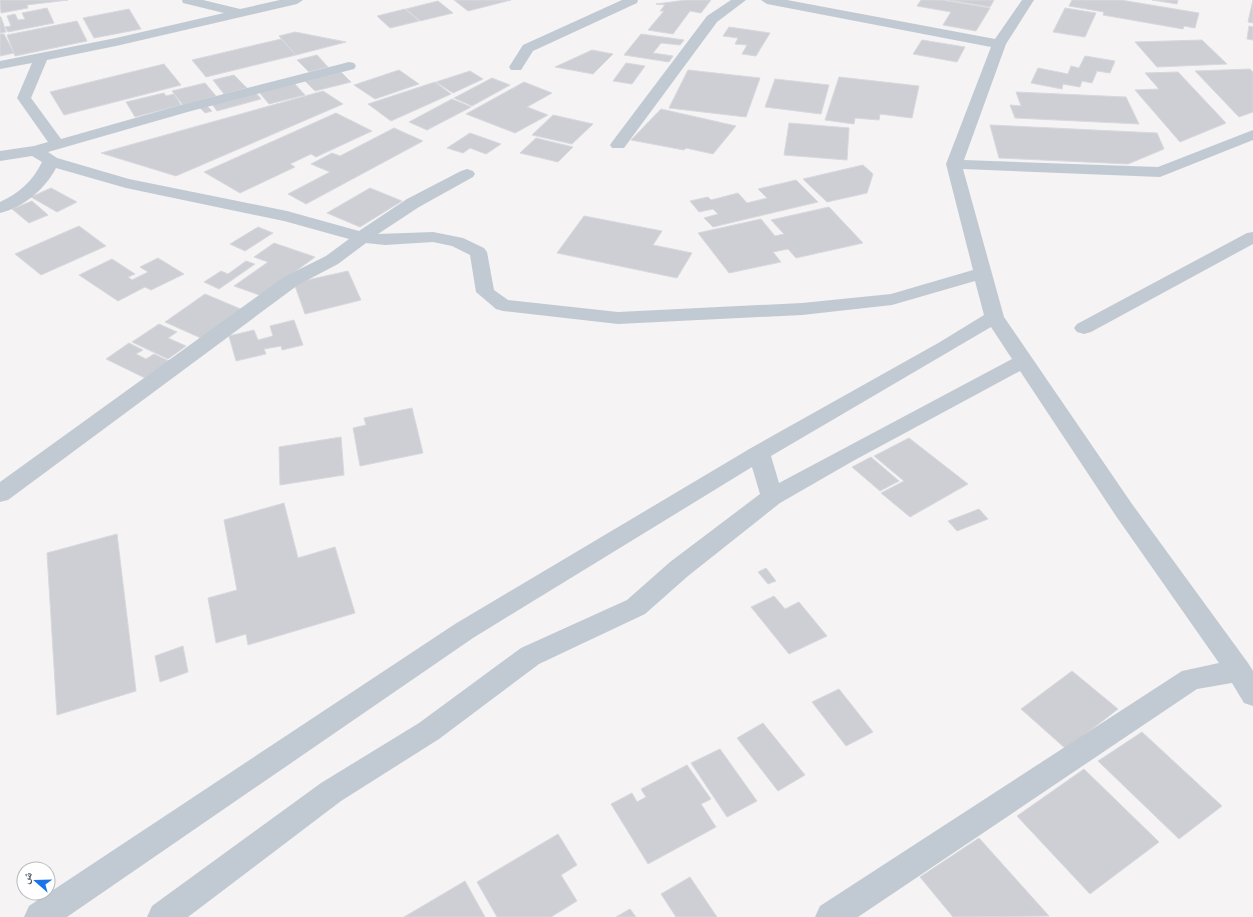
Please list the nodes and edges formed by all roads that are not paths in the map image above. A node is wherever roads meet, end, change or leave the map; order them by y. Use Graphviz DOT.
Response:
graph roads {
  1 [pos="188,0"];
  2 [pos="297,0"];
  3 [pos="632,0"];
  4 [pos="740,0"];
  5 [pos="767,0"];
  6 [pos="1028,0"];
  7 [pos="239,14"];
  8 [pos="1000,44"];
  9 [pos="41,57"];
  10 [pos="0,65"];
  11 [pos="348,66"];
  12 [pos="516,67"];
  13 [pos="1253,135"];
  14 [pos="58,145"];
  15 [pos="618,145"];
  16 [pos="35,151"];
  17 [pos="0,156"];
  18 [pos="51,161"];
  19 [pos="954,164"];
  20 [pos="467,174"];
  21 [pos="0,208"];
  22 [pos="362,237"];
  23 [pos="1253,237"];
  24 [pos="982,273"];
  25 [pos="994,317"];
  26 [pos="1084,328"];
  27 [pos="1024,361"];
  28 [pos="759,453"];
  29 [pos="0,494"];
  30 [pos="772,497"];
  31 [pos="1239,671"];
  32 [pos="1253,695"];
  33 [pos="40,917"];
  34 [pos="163,917"];
  35 [pos="831,917"];
  1 -- 7 [label="street"];
  2 -- 7 [label="street"];
  3 -- 12 [label="street"];
  4 -- 15 [label="street"];
  5 -- 8 [label="street"];
  6 -- 8 [label="street"];
  7 -- 9 [label="street"];
  8 -- 19 [label="street"];
  9 -- 10 [label="street"];
  9 -- 14 [label="street"];
  11 -- 14 [label="street"];
  13 -- 19 [label="street"];
  14 -- 16 [label="street"];
  16 -- 17 [label="street"];
  16 -- 18 [label="street"];
  18 -- 21 [label="street"];
  18 -- 22 [label="street"];
  19 -- 24 [label="street"];
  20 -- 22 [label="street"];
  22 -- 24 [label="street"];
  22 -- 29 [label="street"];
  23 -- 26 [label="street"];
  24 -- 25 [label="street"];
  25 -- 27 [label="street"];
  25 -- 28 [label="street"];
  27 -- 30 [label="street"];
  27 -- 31 [label="street"];
  28 -- 30 [label="street"];
  28 -- 33 [label="street"];
  30 -- 34 [label="street"];
  31 -- 32 [label="street"];
  31 -- 35 [label="street"];
}
